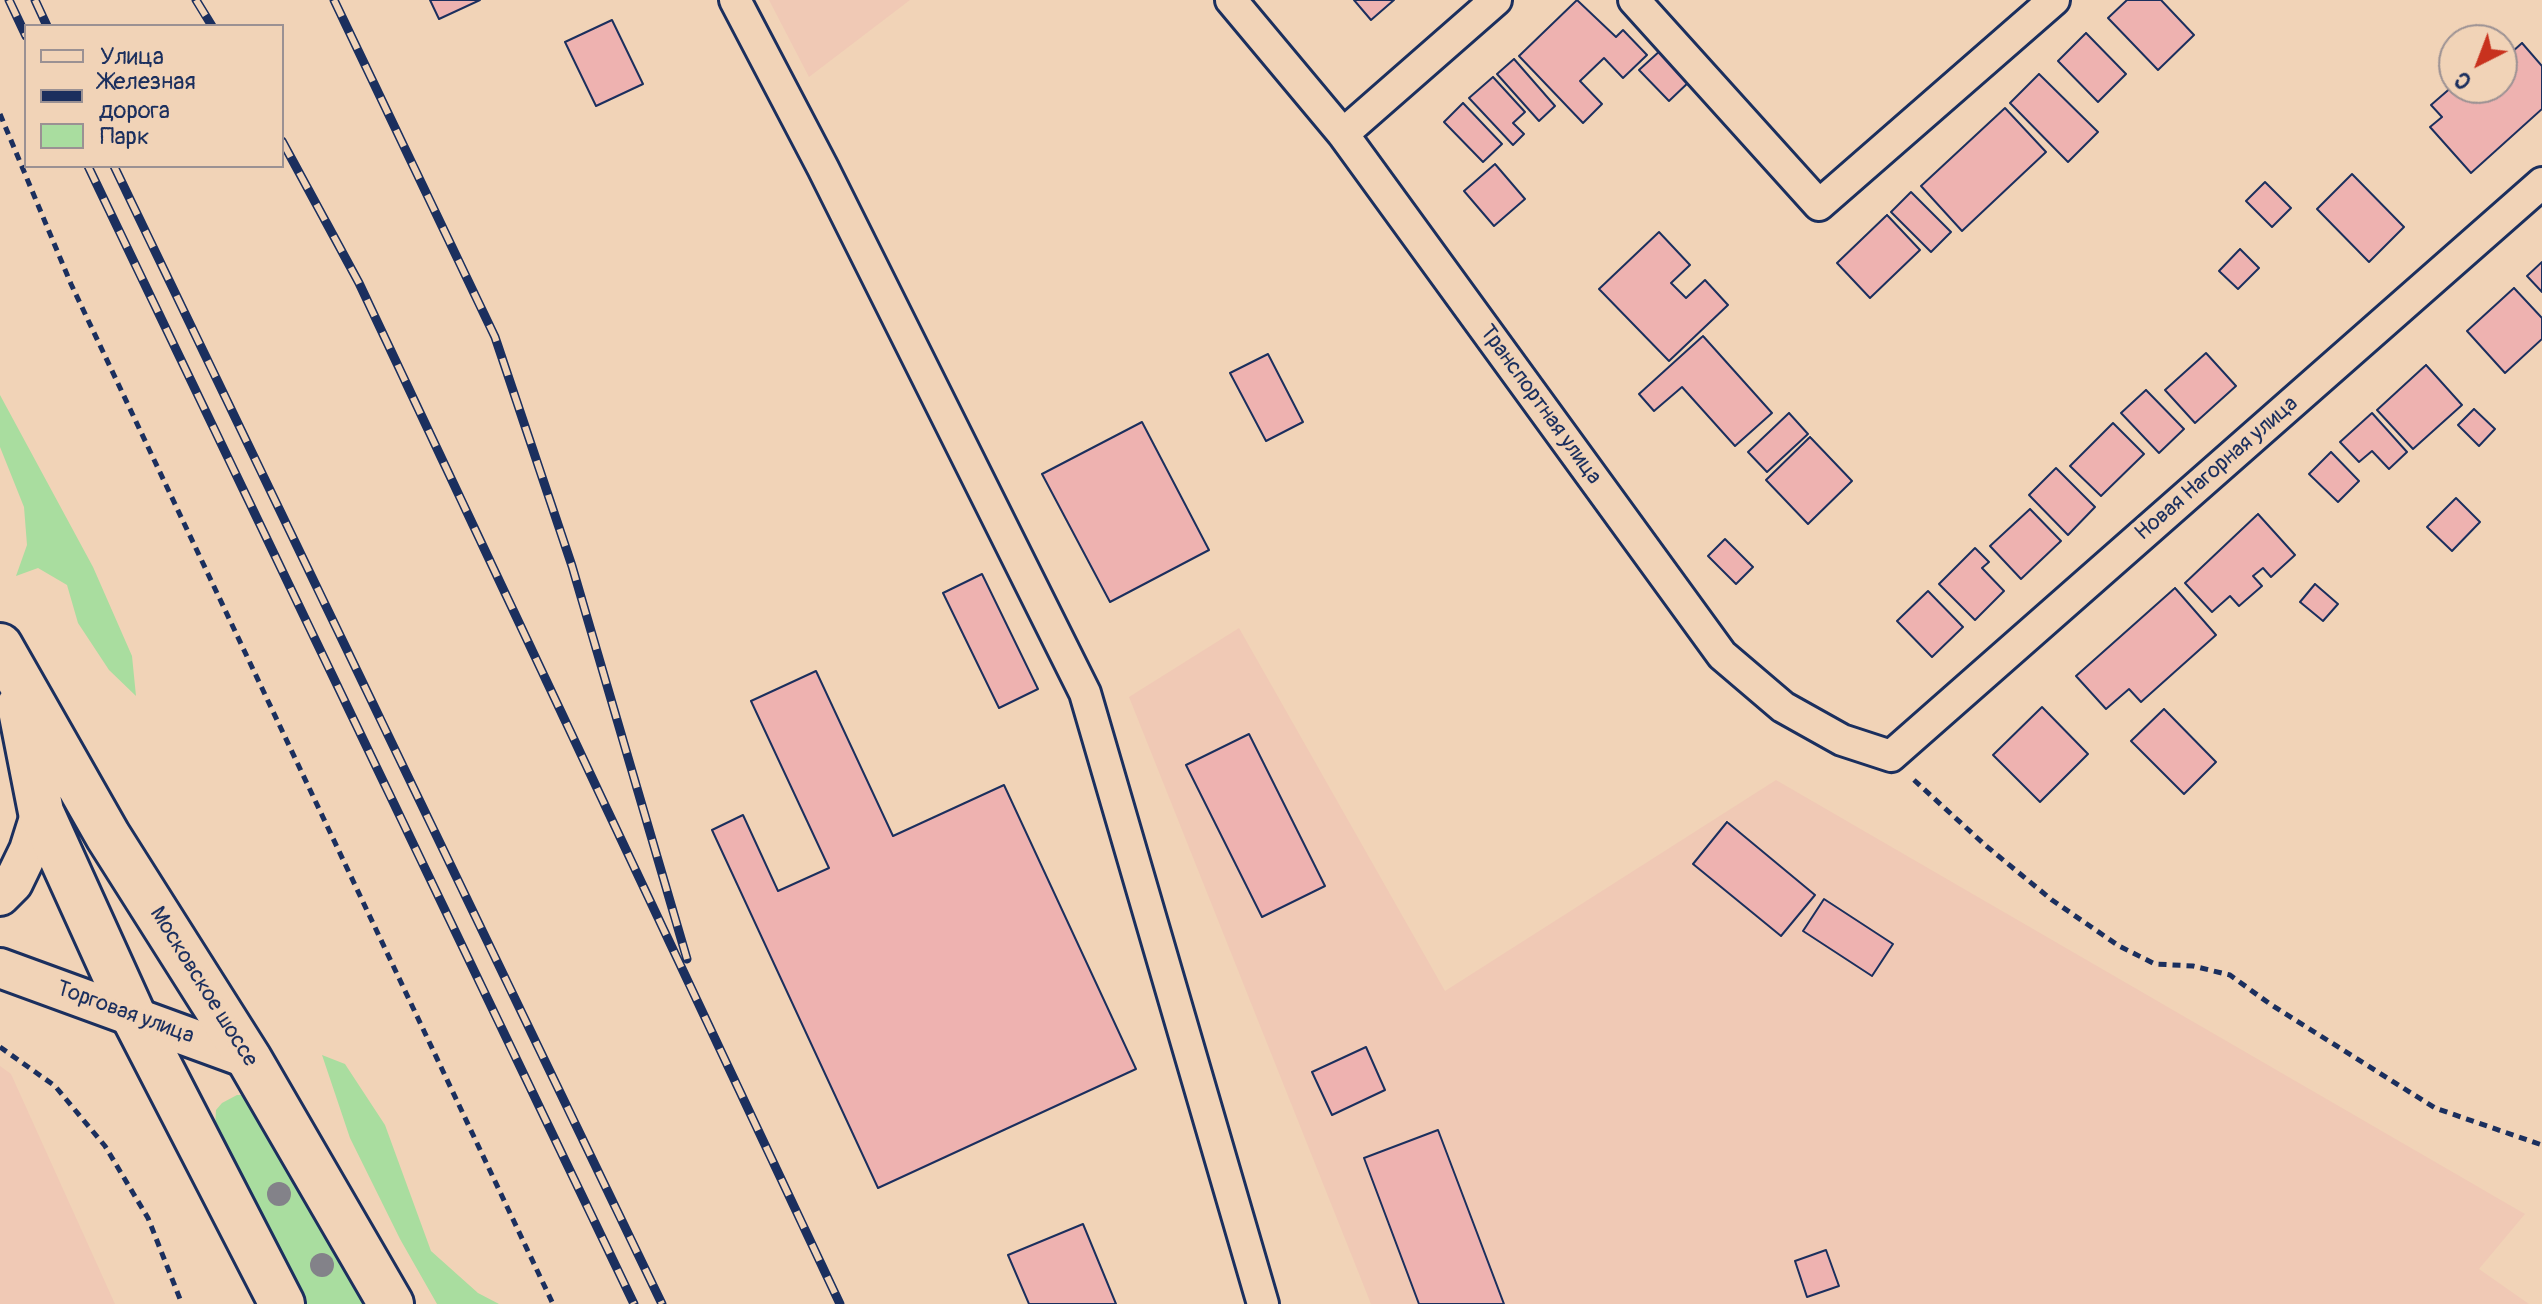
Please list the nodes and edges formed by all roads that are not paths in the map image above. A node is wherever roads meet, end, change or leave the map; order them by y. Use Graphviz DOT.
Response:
graph roads {
  1 [pos="735,0"];
  2 [pos="1231,0"];
  3 [pos="1496,0"];
  4 [pos="1634,0"];
  5 [pos="2054,0"];
  6 [pos="1343,134"];
  7 [pos="2542,183"];
  8 [pos="6,659"];
  9 [pos="1891,756"];
  10 [pos="41,812"];
  11 [pos="0,896"];
  12 [pos="0,968"];
  13 [pos="133,1015"];
  14 [pos="249,1059"];
  15 [pos="282,1304"];
  16 [pos="391,1304"];
  17 [pos="1263,1304"];
  1 -- 17 [label="street"];
  2 -- 6 [label="street, Транспортная улица"];
  3 -- 6 [label="street"];
  4 -- 5 [label="street"];
  6 -- 9 [label="street, Транспортная улица"];
  7 -- 9 [label="street, Новая Нагорная улица"];
  8 -- 10 [label="main road, Московское шоссе"];
  8 -- 14 [label="main road, Московское шоссе"];
  10 -- 11 [label="street"];
  10 -- 13 [label="main road, Московское шоссе"];
  12 -- 13 [label="street, Торговая улица"];
  13 -- 14 [label="street, Торговая улица"];
  13 -- 15 [label="main road, Московское шоссе"];
  14 -- 16 [label="main road, Московское шоссе"];
}
